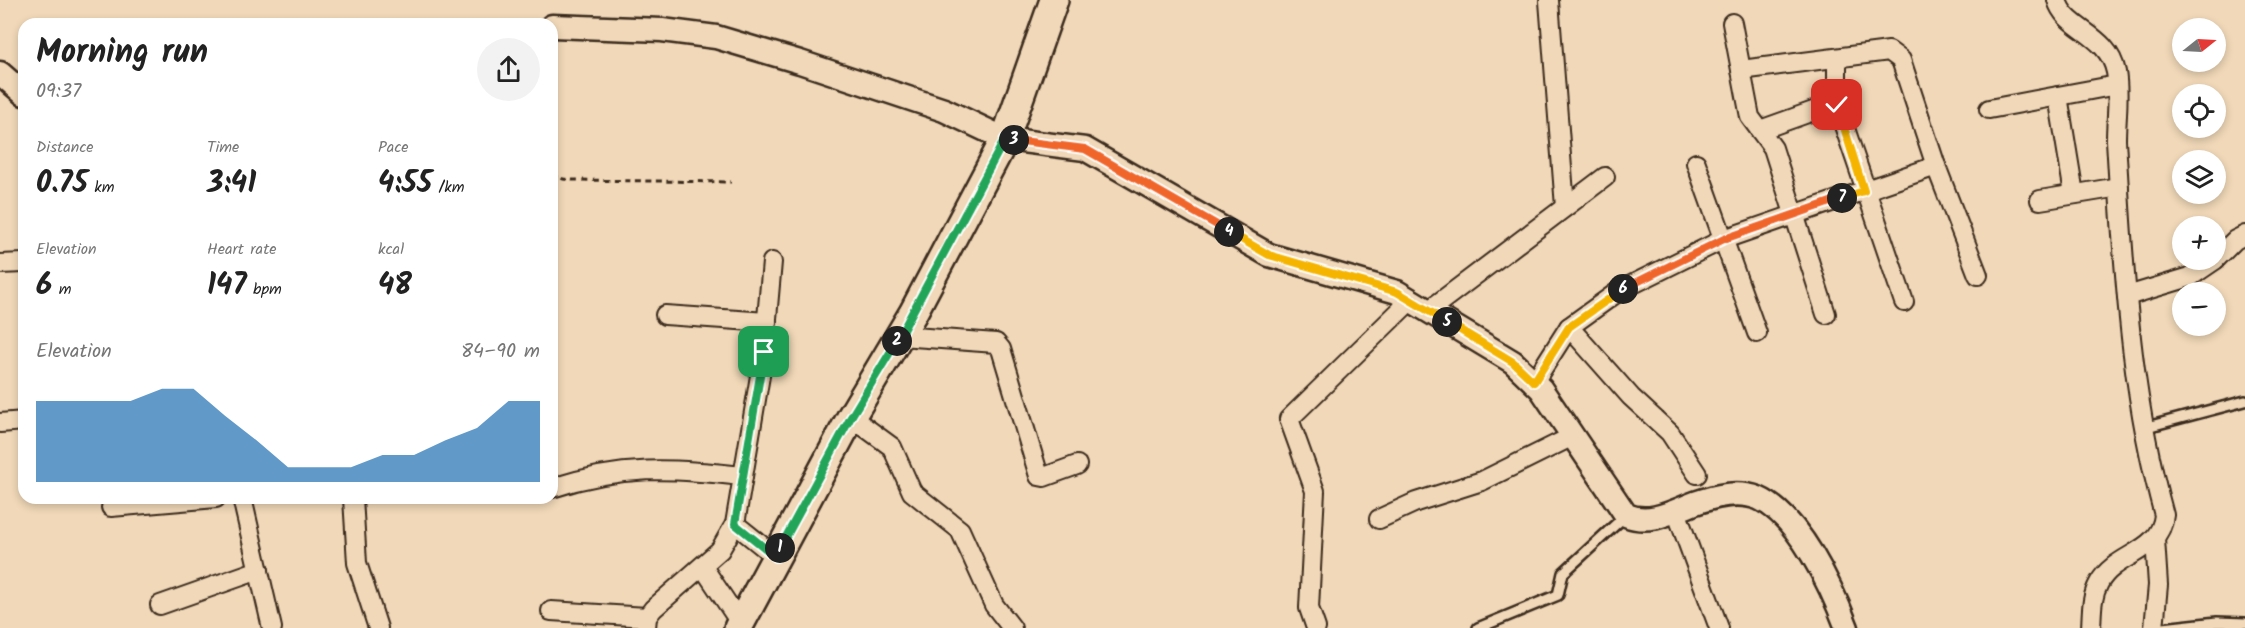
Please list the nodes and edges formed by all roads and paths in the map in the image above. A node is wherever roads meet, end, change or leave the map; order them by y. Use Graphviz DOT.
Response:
graph roads {
  1 [pos="1054,0"];
  2 [pos="2057,0"];
  3 [pos="1549,1"];
  4 [pos="1732,23"];
  5 [pos="558,26"];
  6 [pos="1837,58"];
  7 [pos="1742,70"];
  8 [pos="0,73"];
  9 [pos="2117,85"];
  10 [pos="18,89"];
  11 [pos="2058,96"];
  12 [pos="1837,105"];
  13 [pos="1989,109"];
  14 [pos="1760,130"];
  15 [pos="1005,139"];
  16 [pos="1696,163"];
  17 [pos="1936,166"];
  18 [pos="558,177"];
  19 [pos="1605,177"];
  20 [pos="731,182"];
  21 [pos="2119,187"];
  22 [pos="1864,191"];
  23 [pos="2074,194"];
  24 [pos="2040,200"];
  25 [pos="1565,207"];
  26 [pos="1794,215"];
  27 [pos="2245,235"];
  28 [pos="1724,239"];
  29 [pos="2226,249"];
  30 [pos="772,261"];
  31 [pos="18,263"];
  32 [pos="0,264"];
  33 [pos="2200,270"];
  34 [pos="1978,275"];
  35 [pos="2127,296"];
  36 [pos="1904,302"];
  37 [pos="1419,306"];
  38 [pos="1826,314"];
  39 [pos="665,315"];
  40 [pos="767,322"];
  41 [pos="1569,327"];
  42 [pos="1757,333"];
  43 [pos="900,336"];
  44 [pos="1534,382"];
  45 [pos="2245,401"];
  46 [pos="851,417"];
  47 [pos="18,422"];
  48 [pos="0,423"];
  49 [pos="2142,428"];
  50 [pos="1573,436"];
  51 [pos="1077,465"];
  52 [pos="1697,474"];
  53 [pos="743,476"];
  54 [pos="558,486"];
  55 [pos="146,504"];
  56 [pos="243,504"];
  57 [pos="353,504"];
  58 [pos="111,507"];
  59 [pos="1676,511"];
  60 [pos="1626,515"];
  61 [pos="1379,519"];
  62 [pos="735,524"];
  63 [pos="2156,539"];
  64 [pos="776,557"];
  65 [pos="703,567"];
  66 [pos="259,570"];
  67 [pos="160,605"];
  68 [pos="551,610"];
  69 [pos="646,622"];
  70 [pos="2245,623"];
  71 [pos="739,626"];
  72 [pos="272,628"];
  73 [pos="378,628"];
  74 [pos="1012,628"];
  75 [pos="1316,628"];
  76 [pos="1478,628"];
  77 [pos="1719,628"];
  78 [pos="1847,628"];
  79 [pos="2091,628"];
  80 [pos="2154,628"];
  81 [pos="2163,628"];
  1 -- 15 [label="main road"];
  2 -- 9 [label="street"];
  3 -- 25 [label="street"];
  4 -- 7 [label="street"];
  5 -- 15 [label="street"];
  6 -- 7 [label="street"];
  6 -- 12 [label="street"];
  6 -- 17 [label="street"];
  7 -- 14 [label="street"];
  8 -- 10 [label="street"];
  9 -- 11 [label="street"];
  9 -- 21 [label="street"];
  11 -- 13 [label="street"];
  11 -- 23 [label="street"];
  12 -- 14 [label="street"];
  12 -- 22 [label="street"];
  14 -- 26 [label="street"];
  15 -- 37 [label="street"];
  15 -- 43 [label="main road"];
  16 -- 28 [label="street"];
  17 -- 22 [label="street"];
  17 -- 34 [label="street"];
  18 -- 20 [label="path"];
  19 -- 25 [label="street"];
  21 -- 23 [label="street"];
  21 -- 35 [label="street"];
  22 -- 26 [label="street"];
  22 -- 36 [label="street"];
  23 -- 24 [label="street"];
  25 -- 37 [label="street"];
  26 -- 28 [label="street"];
  26 -- 38 [label="street"];
  27 -- 29 [label="street"];
  28 -- 41 [label="street"];
  28 -- 42 [label="street"];
  30 -- 40 [label="street"];
  31 -- 32 [label="street"];
  33 -- 35 [label="street"];
  35 -- 49 [label="street"];
  37 -- 44 [label="street"];
  37 -- 75 [label="street"];
  39 -- 40 [label="street"];
  40 -- 53 [label="street"];
  41 -- 44 [label="street"];
  41 -- 52 [label="street"];
  43 -- 46 [label="main road"];
  43 -- 51 [label="street"];
  44 -- 50 [label="street"];
  45 -- 49 [label="lane"];
  46 -- 64 [label="main road"];
  46 -- 74 [label="street"];
  47 -- 48 [label="street"];
  49 -- 63 [label="street"];
  50 -- 60 [label="street"];
  50 -- 61 [label="street"];
  53 -- 54 [label="street"];
  53 -- 62 [label="street"];
  55 -- 58 [label="street"];
  56 -- 66 [label="street"];
  57 -- 73 [label="street"];
  59 -- 60 [label="street"];
  59 -- 77 [label="street"];
  59 -- 78 [label="street"];
  60 -- 76 [label="lane"];
  62 -- 64 [label="street"];
  62 -- 65 [label="street"];
  63 -- 79 [label="street"];
  63 -- 80 [label="street"];
  64 -- 71 [label="main road"];
  65 -- 69 [label="street"];
  65 -- 71 [label="street"];
  66 -- 67 [label="street"];
  66 -- 72 [label="street"];
  68 -- 69 [label="street"];
  70 -- 81 [label="lane"];
}
